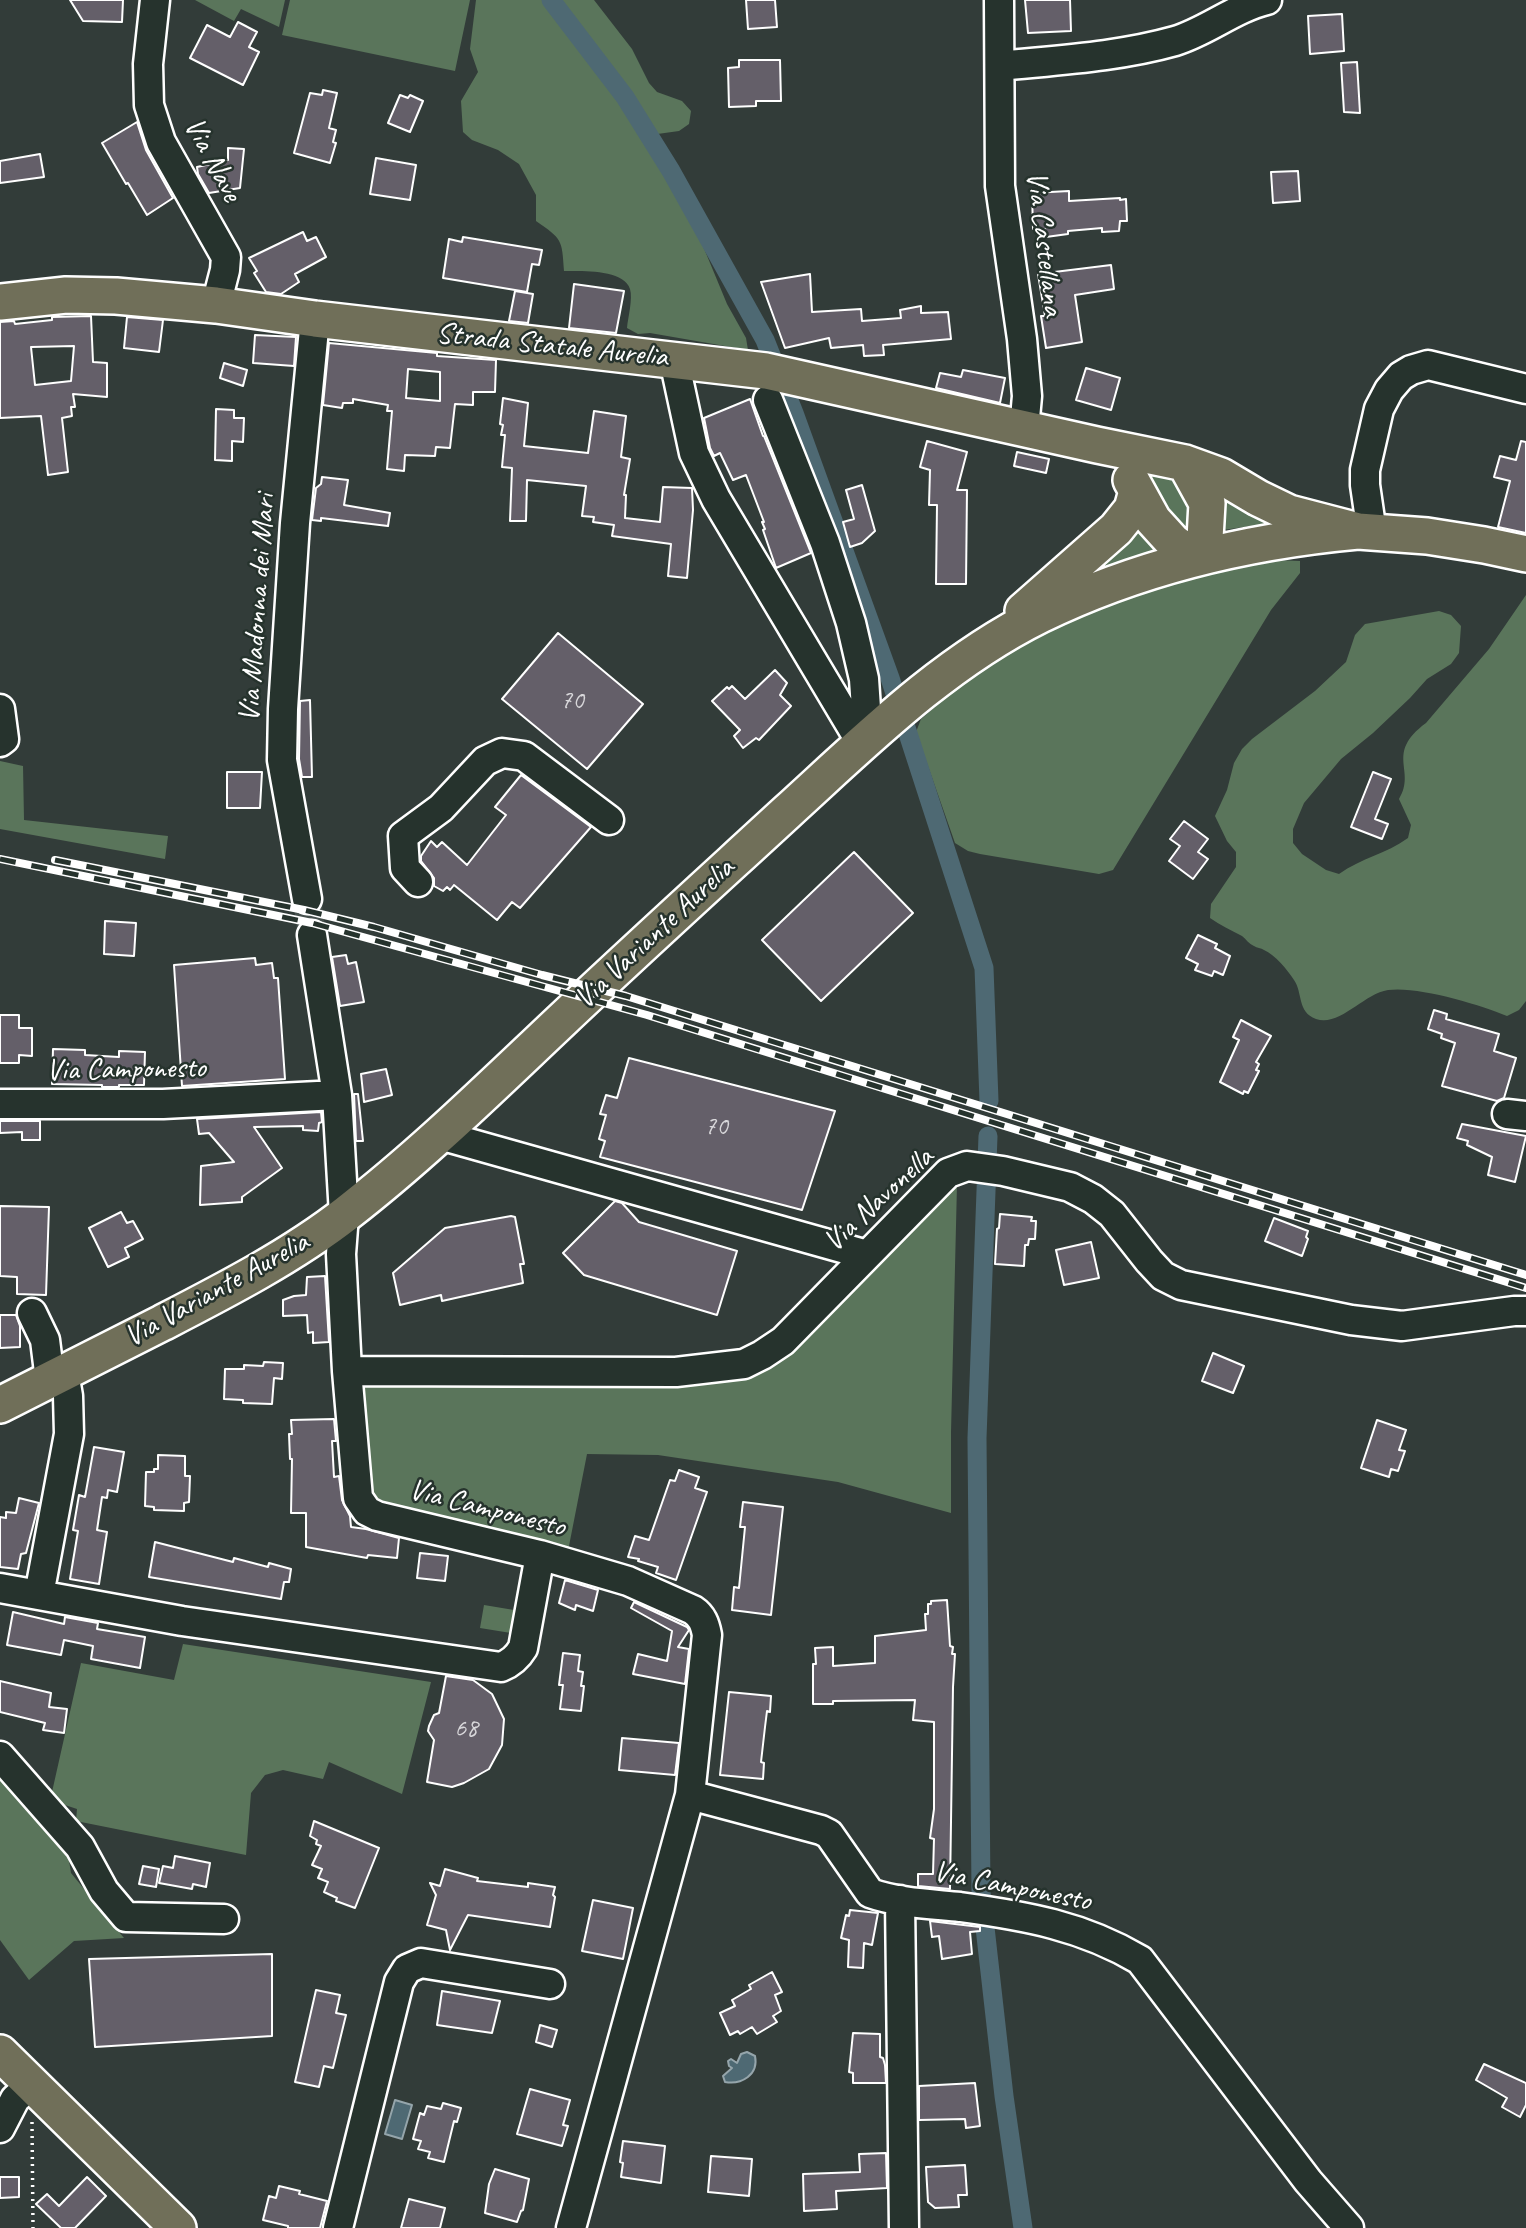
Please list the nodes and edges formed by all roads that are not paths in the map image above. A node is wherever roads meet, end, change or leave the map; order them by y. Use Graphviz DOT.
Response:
graph roads {
  1 [pos="155,0"];
  2 [pos="999,0"];
  3 [pos="1267,0"];
  4 [pos="1000,66"];
  5 [pos="0,302"];
  6 [pos="216,305"];
  7 [pos="315,320"];
  8 [pos="674,360"];
  9 [pos="774,382"];
  10 [pos="1526,389"];
  11 [pos="1024,429"];
  12 [pos="1097,445"];
  13 [pos="1185,463"];
  14 [pos="1137,491"];
  15 [pos="1365,532"];
  16 [pos="1267,542"];
  17 [pos="1526,555"];
  18 [pos="1199,557"];
  19 [pos="975,653"];
  20 [pos="0,709"];
  21 [pos="871,736"];
  22 [pos="0,742"];
  23 [pos="609,820"];
  24 [pos="418,882"];
  25 [pos="307,899"];
  26 [pos="312,934"];
  27 [pos="337,1095"];
  28 [pos="0,1104"];
  29 [pos="440,1135"];
  30 [pos="344,1215"];
  31 [pos="867,1255"];
  32 [pos="1526,1311"];
  33 [pos="32,1312"];
  34 [pos="346,1371"];
  35 [pos="57,1377"];
  36 [pos="0,1405"];
  37 [pos="540,1555"];
  38 [pos="0,1588"];
  39 [pos="39,1595"];
  40 [pos="0,1756"];
  41 [pos="690,1795"];
  42 [pos="900,1900"];
  43 [pos="224,1919"];
  44 [pos="550,1984"];
  45 [pos="0,2053"];
  46 [pos="23,2092"];
  47 [pos="0,2129"];
  48 [pos="178,2228"];
  49 [pos="338,2228"];
  50 [pos="572,2228"];
  51 [pos="904,2228"];
  52 [pos="1349,2228"];
  1 -- 6 [label="street, Via Nave"];
  2 -- 4 [label="street, Via Castellana"];
  3 -- 4 [label="street"];
  4 -- 11 [label="street, Via Castellana"];
  5 -- 6 [label="main road, Strada Statale Aurelia"];
  6 -- 7 [label="main road, Strada Statale Aurelia"];
  7 -- 8 [label="main road, Strada Statale Aurelia"];
  7 -- 25 [label="street, Via Madonna dei Mari"];
  8 -- 9 [label="main road, Strada Statale Aurelia"];
  8 -- 21 [label="street"];
  9 -- 11 [label="main road, Strada Statale Aurelia"];
  9 -- 21 [label="street"];
  10 -- 15 [label="street"];
  11 -- 12 [label="main road, Strada Statale Aurelia"];
  12 -- 13 [label="main road, Strada Statale Aurelia"];
  12 -- 14 [label="main road"];
  13 -- 15 [label="main road, Strada Statale Aurelia"];
  13 -- 18 [label="main road"];
  14 -- 18 [label="main road"];
  14 -- 19 [label="main road"];
  15 -- 16 [label="main road, Strada Statale Aurelia"];
  15 -- 17 [label="main road, Strada Statale Aurelia"];
  16 -- 18 [label="main road, Via Variante Aurelia"];
  18 -- 19 [label="main road, Via Variante Aurelia"];
  19 -- 21 [label="main road, Via Variante Aurelia"];
  20 -- 22 [label="street"];
  21 -- 29 [label="main road, Via Variante Aurelia"];
  23 -- 24 [label="street"];
  26 -- 27 [label="street"];
  27 -- 28 [label="street, Via Camponesto"];
  27 -- 30 [label="street"];
  29 -- 30 [label="main road, Via Variante Aurelia"];
  29 -- 31 [label="street"];
  30 -- 34 [label="street, Via Camponesto"];
  30 -- 35 [label="main road, Via Variante Aurelia"];
  31 -- 32 [label="street, Via Navonella"];
  31 -- 34 [label="street, Via Navonella"];
  33 -- 35 [label="street"];
  34 -- 37 [label="street, Via Camponesto"];
  35 -- 36 [label="main road, Via Variante Aurelia"];
  35 -- 39 [label="street"];
  37 -- 39 [label="street"];
  37 -- 41 [label="street, Via Camponesto"];
  38 -- 39 [label="street"];
  40 -- 43 [label="street"];
  41 -- 42 [label="street, Via Camponesto"];
  41 -- 50 [label="street, Via Camponesto"];
  42 -- 51 [label="street"];
  42 -- 52 [label="street, Via Camponesto"];
  44 -- 49 [label="street"];
  45 -- 46 [label="main road"];
  46 -- 47 [label="street"];
  46 -- 48 [label="main road"];
}
